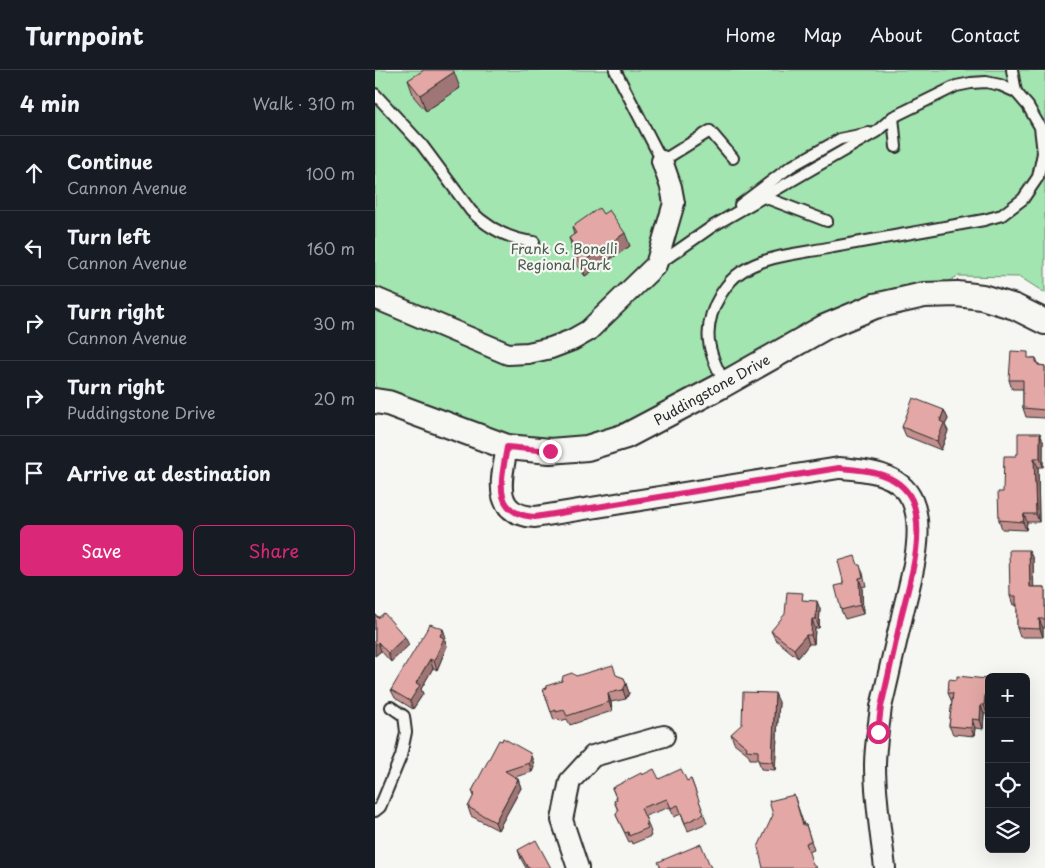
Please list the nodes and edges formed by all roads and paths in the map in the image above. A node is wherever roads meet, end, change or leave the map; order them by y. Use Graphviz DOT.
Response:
graph roads {
  1 [pos="615,70"];
  2 [pos="1012,70"];
  3 [pos="1016,92"];
  4 [pos="375,94"];
  5 [pos="893,116"];
  6 [pos="876,132"];
  7 [pos="896,147"];
  8 [pos="733,158"];
  9 [pos="662,161"];
  10 [pos="764,197"];
  11 [pos="827,222"];
  12 [pos="713,226"];
  13 [pos="534,242"];
  14 [pos="657,265"];
  15 [pos="375,298"];
  16 [pos="1045,322"];
  17 [pos="725,384"];
  18 [pos="375,401"];
  19 [pos="507,447"];
  20 [pos="391,707"];
  21 [pos="663,736"];
  22 [pos="375,811"];
  23 [pos="577,868"];
  24 [pos="885,868"];
  1 -- 9 [label="lane"];
  2 -- 3 [label="lane"];
  3 -- 5 [label="lane"];
  3 -- 17 [label="lane"];
  4 -- 13 [label="lane"];
  5 -- 6 [label="lane"];
  5 -- 7 [label="lane"];
  6 -- 10 [label="lane"];
  6 -- 12 [label="lane"];
  8 -- 9 [label="lane"];
  9 -- 14 [label="street"];
  10 -- 11 [label="lane"];
  10 -- 12 [label="lane"];
  12 -- 14 [label="lane"];
  14 -- 15 [label="street"];
  16 -- 17 [label="street, Puddingstone Drive"];
  17 -- 19 [label="street, Puddingstone Drive"];
  18 -- 19 [label="street, Puddingstone Drive"];
  19 -- 24 [label="street"];
  20 -- 22 [label="lane"];
  21 -- 23 [label="street"];
}
